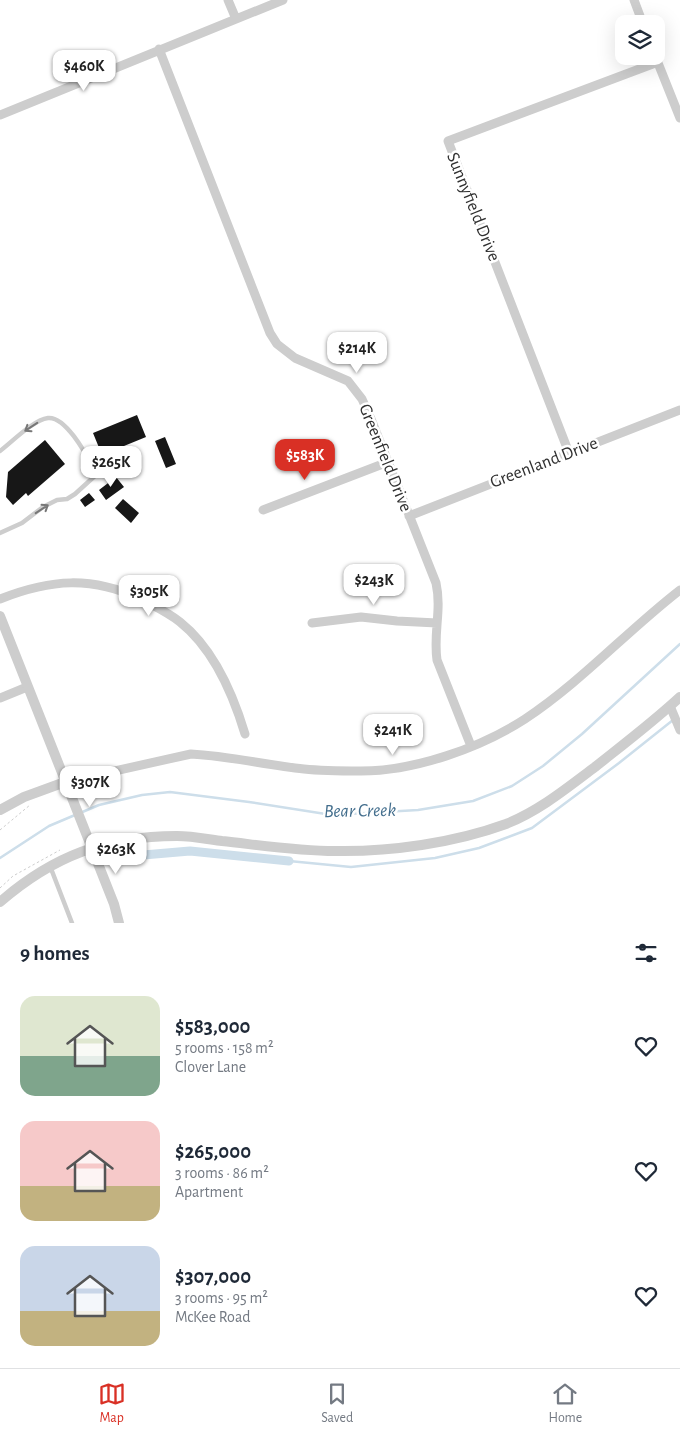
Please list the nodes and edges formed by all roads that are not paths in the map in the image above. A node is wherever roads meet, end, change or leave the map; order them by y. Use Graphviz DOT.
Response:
graph roads {
  1 [pos="228,0"];
  2 [pos="283,0"];
  3 [pos="634,0"];
  4 [pos="640,15"];
  5 [pos="236,19"];
  6 [pos="159,49"];
  7 [pos="642,65"];
  8 [pos="659,65"];
  9 [pos="0,115"];
  10 [pos="680,118"];
  11 [pos="680,410"];
  12 [pos="0,451"];
  13 [pos="569,453"];
  14 [pos="388,462"];
  15 [pos="263,510"];
  16 [pos="409,516"];
  17 [pos="0,533"];
  18 [pos="680,590"];
  19 [pos="0,599"];
  20 [pos="0,616"];
  21 [pos="312,623"];
  22 [pos="437,623"];
  23 [pos="27,687"];
  24 [pos="680,697"];
  25 [pos="0,698"];
  26 [pos="670,706"];
  27 [pos="680,730"];
  28 [pos="244,734"];
  29 [pos="471,746"];
  30 [pos="67,786"];
  31 [pos="0,810"];
  32 [pos="92,848"];
  33 [pos="50,866"];
  34 [pos="0,902"];
  35 [pos="72,923"];
  36 [pos="119,923"];
  1 -- 5 [label="street"];
  2 -- 5 [label="street"];
  3 -- 4 [label="street"];
  5 -- 6 [label="street"];
  6 -- 9 [label="street"];
  6 -- 14 [label="street, Greenfield Drive"];
  7 -- 13 [label="street, Sunnyfield Drive"];
  8 -- 10 [label="street"];
  11 -- 13 [label="street, Greenland Drive"];
  17 -- 12 [label="lane, one-way"];
  13 -- 16 [label="street, Greenland Drive"];
  14 -- 15 [label="street"];
  14 -- 16 [label="street, Greenfield Drive"];
  16 -- 22 [label="street, Greenfield Drive"];
  18 -- 29 [label="street"];
  19 -- 28 [label="street"];
  20 -- 23 [label="street"];
  21 -- 22 [label="street"];
  22 -- 29 [label="street, Greenfield Drive"];
  23 -- 25 [label="street"];
  23 -- 30 [label="street"];
  24 -- 26 [label="street"];
  26 -- 27 [label="street"];
  26 -- 32 [label="street"];
  29 -- 30 [label="street"];
  30 -- 31 [label="street"];
  30 -- 32 [label="street"];
  32 -- 33 [label="street"];
  32 -- 36 [label="street"];
  33 -- 34 [label="street"];
  33 -- 35 [label="lane"];
}
